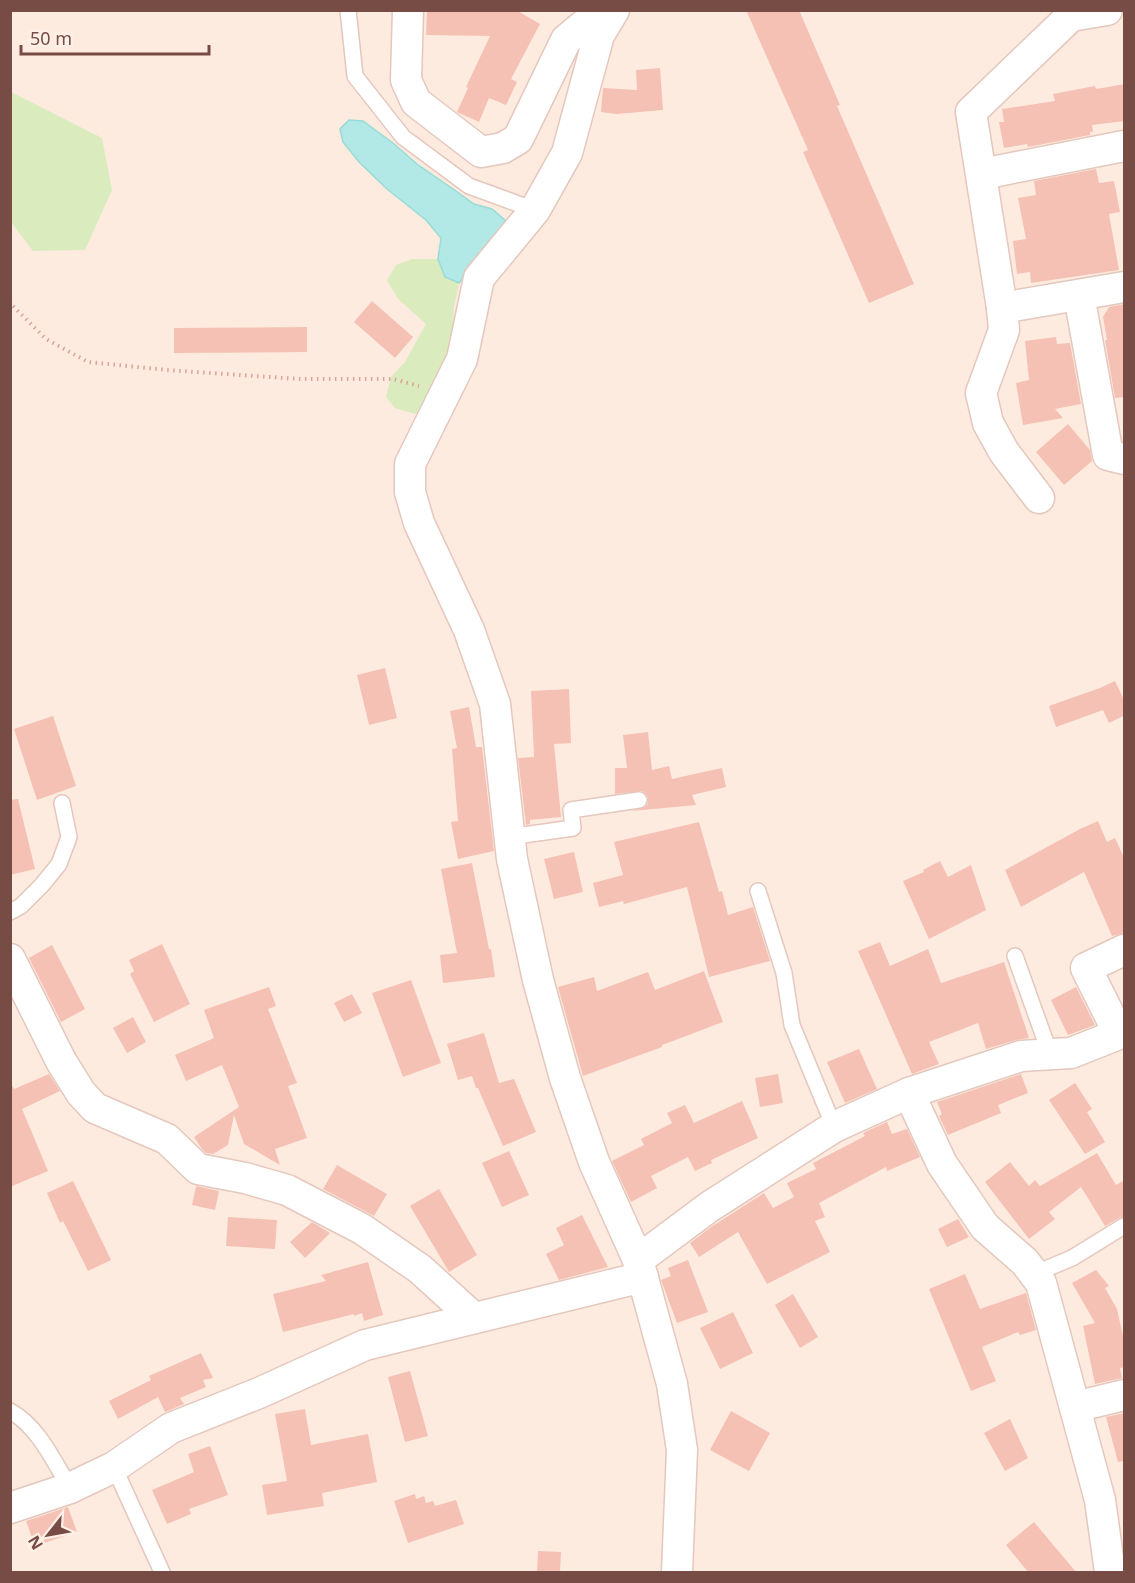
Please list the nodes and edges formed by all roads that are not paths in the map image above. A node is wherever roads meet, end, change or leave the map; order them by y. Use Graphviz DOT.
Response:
graph roads {
  1 [pos="348,10"];
  2 [pos="408,10"];
  3 [pos="602,10"];
  4 [pos="614,10"];
  5 [pos="1107,10"];
  6 [pos="1071,13"];
  7 [pos="1125,146"];
  8 [pos="982,174"];
  9 [pos="535,210"];
  10 [pos="1125,287"];
  11 [pos="1079,295"];
  12 [pos="1002,308"];
  13 [pos="1125,459"];
  14 [pos="1039,498"];
  15 [pos="639,800"];
  16 [pos="62,803"];
  17 [pos="509,837"];
  18 [pos="758,891"];
  19 [pos="10,912"];
  20 [pos="1125,950"];
  21 [pos="1015,956"];
  22 [pos="10,959"];
  23 [pos="1122,1035"];
  24 [pos="1050,1054"];
  25 [pos="909,1092"];
  26 [pos="834,1127"];
  27 [pos="1125,1226"];
  28 [pos="640,1269"];
  29 [pos="1034,1274"];
  30 [pos="474,1318"];
  31 [pos="1125,1395"];
  32 [pos="1075,1407"];
  33 [pos="10,1411"];
  34 [pos="114,1467"];
  35 [pos="70,1488"];
  36 [pos="10,1508"];
  37 [pos="162,1572"];
  38 [pos="677,1572"];
  39 [pos="1110,1572"];
  1 -- 9 [label="lane"];
  2 -- 3 [label="street"];
  4 -- 9 [label="street"];
  5 -- 6 [label="street"];
  6 -- 8 [label="street"];
  7 -- 8 [label="street"];
  8 -- 12 [label="street"];
  9 -- 17 [label="street"];
  10 -- 11 [label="street"];
  11 -- 12 [label="street"];
  11 -- 13 [label="street"];
  12 -- 14 [label="street"];
  15 -- 17 [label="lane"];
  16 -- 19 [label="lane"];
  17 -- 28 [label="street"];
  18 -- 26 [label="lane"];
  20 -- 23 [label="street"];
  21 -- 24 [label="lane"];
  22 -- 30 [label="street"];
  23 -- 24 [label="street"];
  24 -- 25 [label="street"];
  25 -- 26 [label="street"];
  25 -- 29 [label="street"];
  26 -- 28 [label="street"];
  27 -- 29 [label="lane"];
  28 -- 30 [label="street"];
  28 -- 38 [label="street"];
  29 -- 32 [label="street"];
  30 -- 34 [label="street"];
  31 -- 32 [label="street"];
  32 -- 39 [label="street"];
  33 -- 35 [label="lane"];
  34 -- 35 [label="street"];
  34 -- 37 [label="lane"];
  35 -- 36 [label="street"];
}
